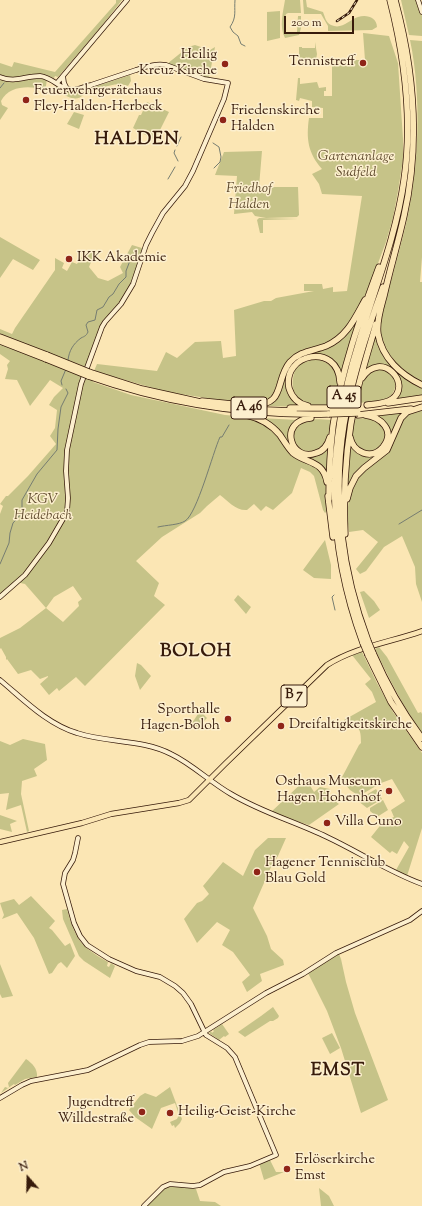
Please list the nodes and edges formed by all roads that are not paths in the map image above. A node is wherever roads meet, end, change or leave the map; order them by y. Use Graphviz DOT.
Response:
graph roads {
  1 [pos="127,0"];
  2 [pos="390,0"];
  3 [pos="395,0"];
  4 [pos="418,0"];
  5 [pos="422,12"];
  6 [pos="401,36"];
  7 [pos="63,76"];
  8 [pos="0,77"];
  9 [pos="57,83"];
  10 [pos="68,89"];
  11 [pos="392,236"];
  12 [pos="394,256"];
  13 [pos="372,285"];
  14 [pos="381,307"];
  15 [pos="0,337"];
  16 [pos="0,341"];
  17 [pos="47,357"];
  18 [pos="89,374"];
  19 [pos="359,382"];
  20 [pos="422,385"];
  21 [pos="340,388"];
  22 [pos="170,396"];
  23 [pos="422,399"];
  24 [pos="174,401"];
  25 [pos="241,405"];
  26 [pos="367,405"];
  27 [pos="422,406"];
  28 [pos="321,408"];
  29 [pos="358,411"];
  30 [pos="329,412"];
  31 [pos="246,415"];
  32 [pos="364,415"];
  33 [pos="318,417"];
  34 [pos="333,425"];
  35 [pos="349,433"];
  36 [pos="329,499"];
  37 [pos="344,509"];
  38 [pos="343,564"];
  39 [pos="0,597"];
  40 [pos="422,631"];
  41 [pos="370,654"];
  42 [pos="0,680"];
  43 [pos="422,738"];
  44 [pos="422,747"];
  45 [pos="209,780"];
  46 [pos="78,838"];
  47 [pos="0,842"];
  48 [pos="422,884"];
  49 [pos="422,911"];
  50 [pos="204,1033"];
  51 [pos="0,1098"];
  52 [pos="144,1206"];
  1 -- 7 [label="main road"];
  2 -- 6 [label="highway, A 45"];
  3 -- 6 [label="highway, A 45"];
  4 -- 5 [label="main road"];
  6 -- 11 [label="highway, A 45"];
  6 -- 12 [label="highway, A 45"];
  7 -- 9 [label="main road"];
  7 -- 10 [label="main road"];
  8 -- 9 [label="main road"];
  9 -- 10 [label="main road"];
  10 -- 39 [label="main road"];
  11 -- 13 [label="highway"];
  11 -- 38 [label="highway, A 45"];
  12 -- 14 [label="highway"];
  12 -- 38 [label="highway, A 45"];
  13 -- 21 [label="highway"];
  13 -- 25 [label="highway"];
  14 -- 19 [label="highway"];
  14 -- 20 [label="highway"];
  15 -- 17 [label="highway, A 46"];
  16 -- 17 [label="highway, A 46"];
  17 -- 18 [label="highway, A 46, bridge"];
  18 -- 22 [label="highway, A 46"];
  18 -- 24 [label="highway, A 46"];
  19 -- 26 [label="highway"];
  19 -- 35 [label="highway"];
  21 -- 28 [label="highway"];
  21 -- 34 [label="highway"];
  22 -- 25 [label="highway"];
  22 -- 30 [label="highway, A 46"];
  23 -- 26 [label="highway"];
  23 -- 29 [label="highway, A 46"];
  24 -- 30 [label="highway, A 46"];
  24 -- 31 [label="highway"];
  25 -- 28 [label="highway"];
  26 -- 29 [label="highway"];
  27 -- 29 [label="highway, A 46"];
  27 -- 32 [label="highway"];
  27 -- 37 [label="highway"];
  28 -- 30 [label="highway"];
  29 -- 30 [label="highway, A 46, bridge"];
  29 -- 32 [label="highway"];
  30 -- 33 [label="highway"];
  31 -- 33 [label="highway"];
  31 -- 36 [label="highway"];
  32 -- 35 [label="highway"];
  33 -- 34 [label="highway"];
  34 -- 36 [label="highway"];
  35 -- 37 [label="highway"];
  36 -- 38 [label="highway"];
  37 -- 38 [label="highway"];
  38 -- 41 [label="highway, A 45, bridge"];
  40 -- 45 [label="main road, B 7"];
  41 -- 43 [label="highway, A 45"];
  41 -- 44 [label="highway, A 45"];
  42 -- 45 [label="main road"];
  45 -- 47 [label="main road, B 7"];
  45 -- 48 [label="main road"];
  46 -- 50 [label="main road"];
  49 -- 50 [label="main road"];
  50 -- 51 [label="main road"];
  50 -- 52 [label="main road"];
}
